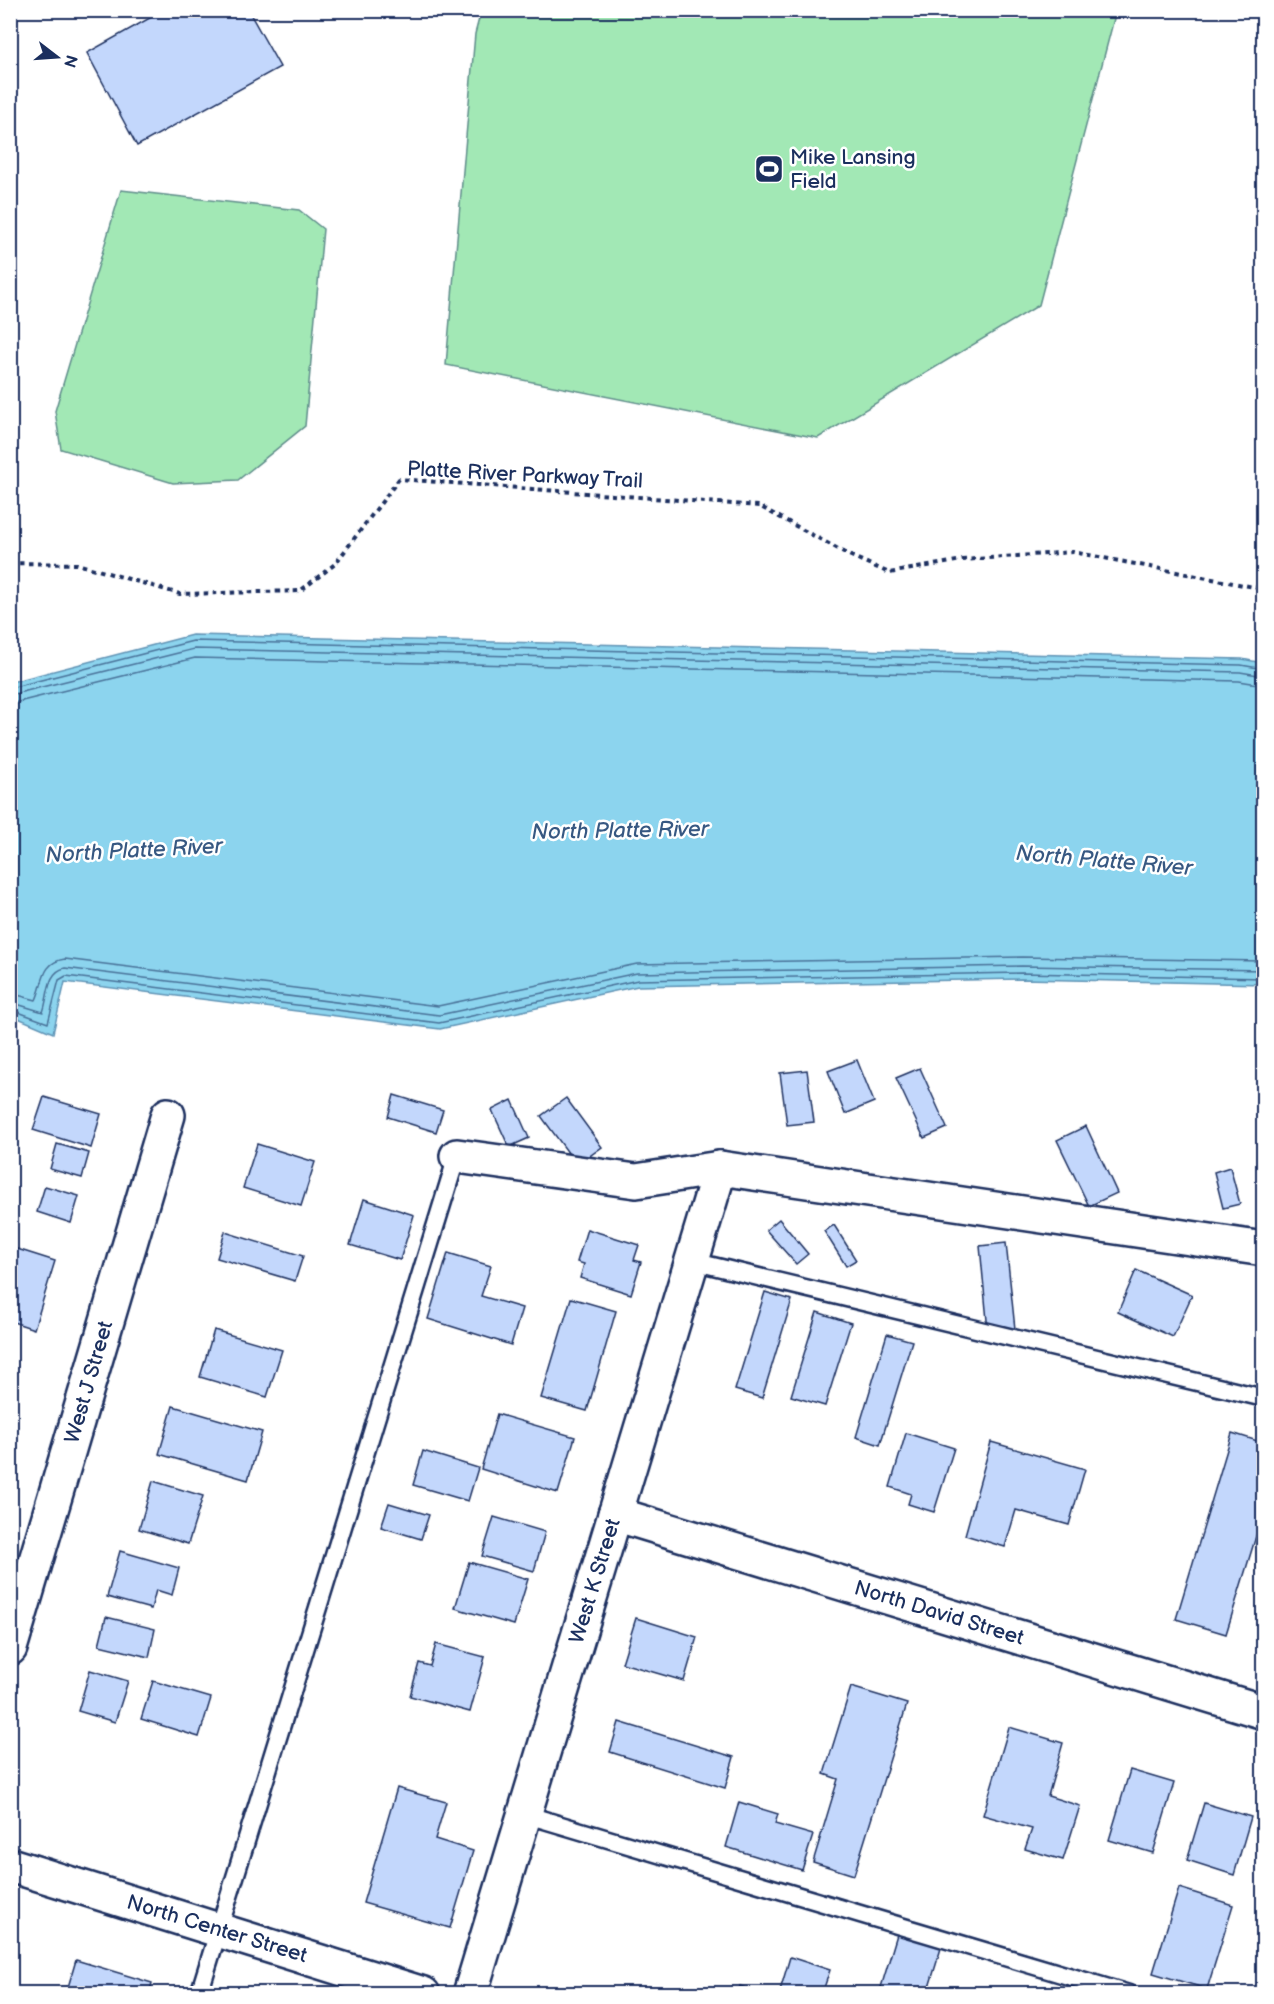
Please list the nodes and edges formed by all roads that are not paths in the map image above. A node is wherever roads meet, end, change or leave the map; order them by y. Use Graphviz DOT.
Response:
graph roads {
  1 [pos="168,1115"];
  2 [pos="457,1156"];
  3 [pos="720,1168"];
  4 [pos="1263,1249"];
  5 [pos="692,1261"];
  6 [pos="1263,1398"];
  7 [pos="615,1514"];
  8 [pos="10,1648"];
  9 [pos="1263,1712"];
  10 [pos="524,1814"];
  11 [pos="10,1865"];
  12 [pos="218,1930"];
  13 [pos="198,1994"];
  14 [pos="423,1994"];
  15 [pos="470,1994"];
  16 [pos="1129,1994"];
  1 -- 8 [label="street, West J Street"];
  2 -- 3 [label="street"];
  2 -- 12 [label="lane"];
  3 -- 4 [label="street"];
  3 -- 5 [label="street, West K Street"];
  5 -- 6 [label="lane"];
  5 -- 7 [label="street, West K Street"];
  7 -- 9 [label="street, North David Street"];
  7 -- 10 [label="street, West K Street"];
  10 -- 15 [label="street, West K Street"];
  10 -- 16 [label="lane"];
  11 -- 12 [label="street, North Center Street"];
  12 -- 13 [label="lane"];
  12 -- 14 [label="street, North Center Street"];
}
